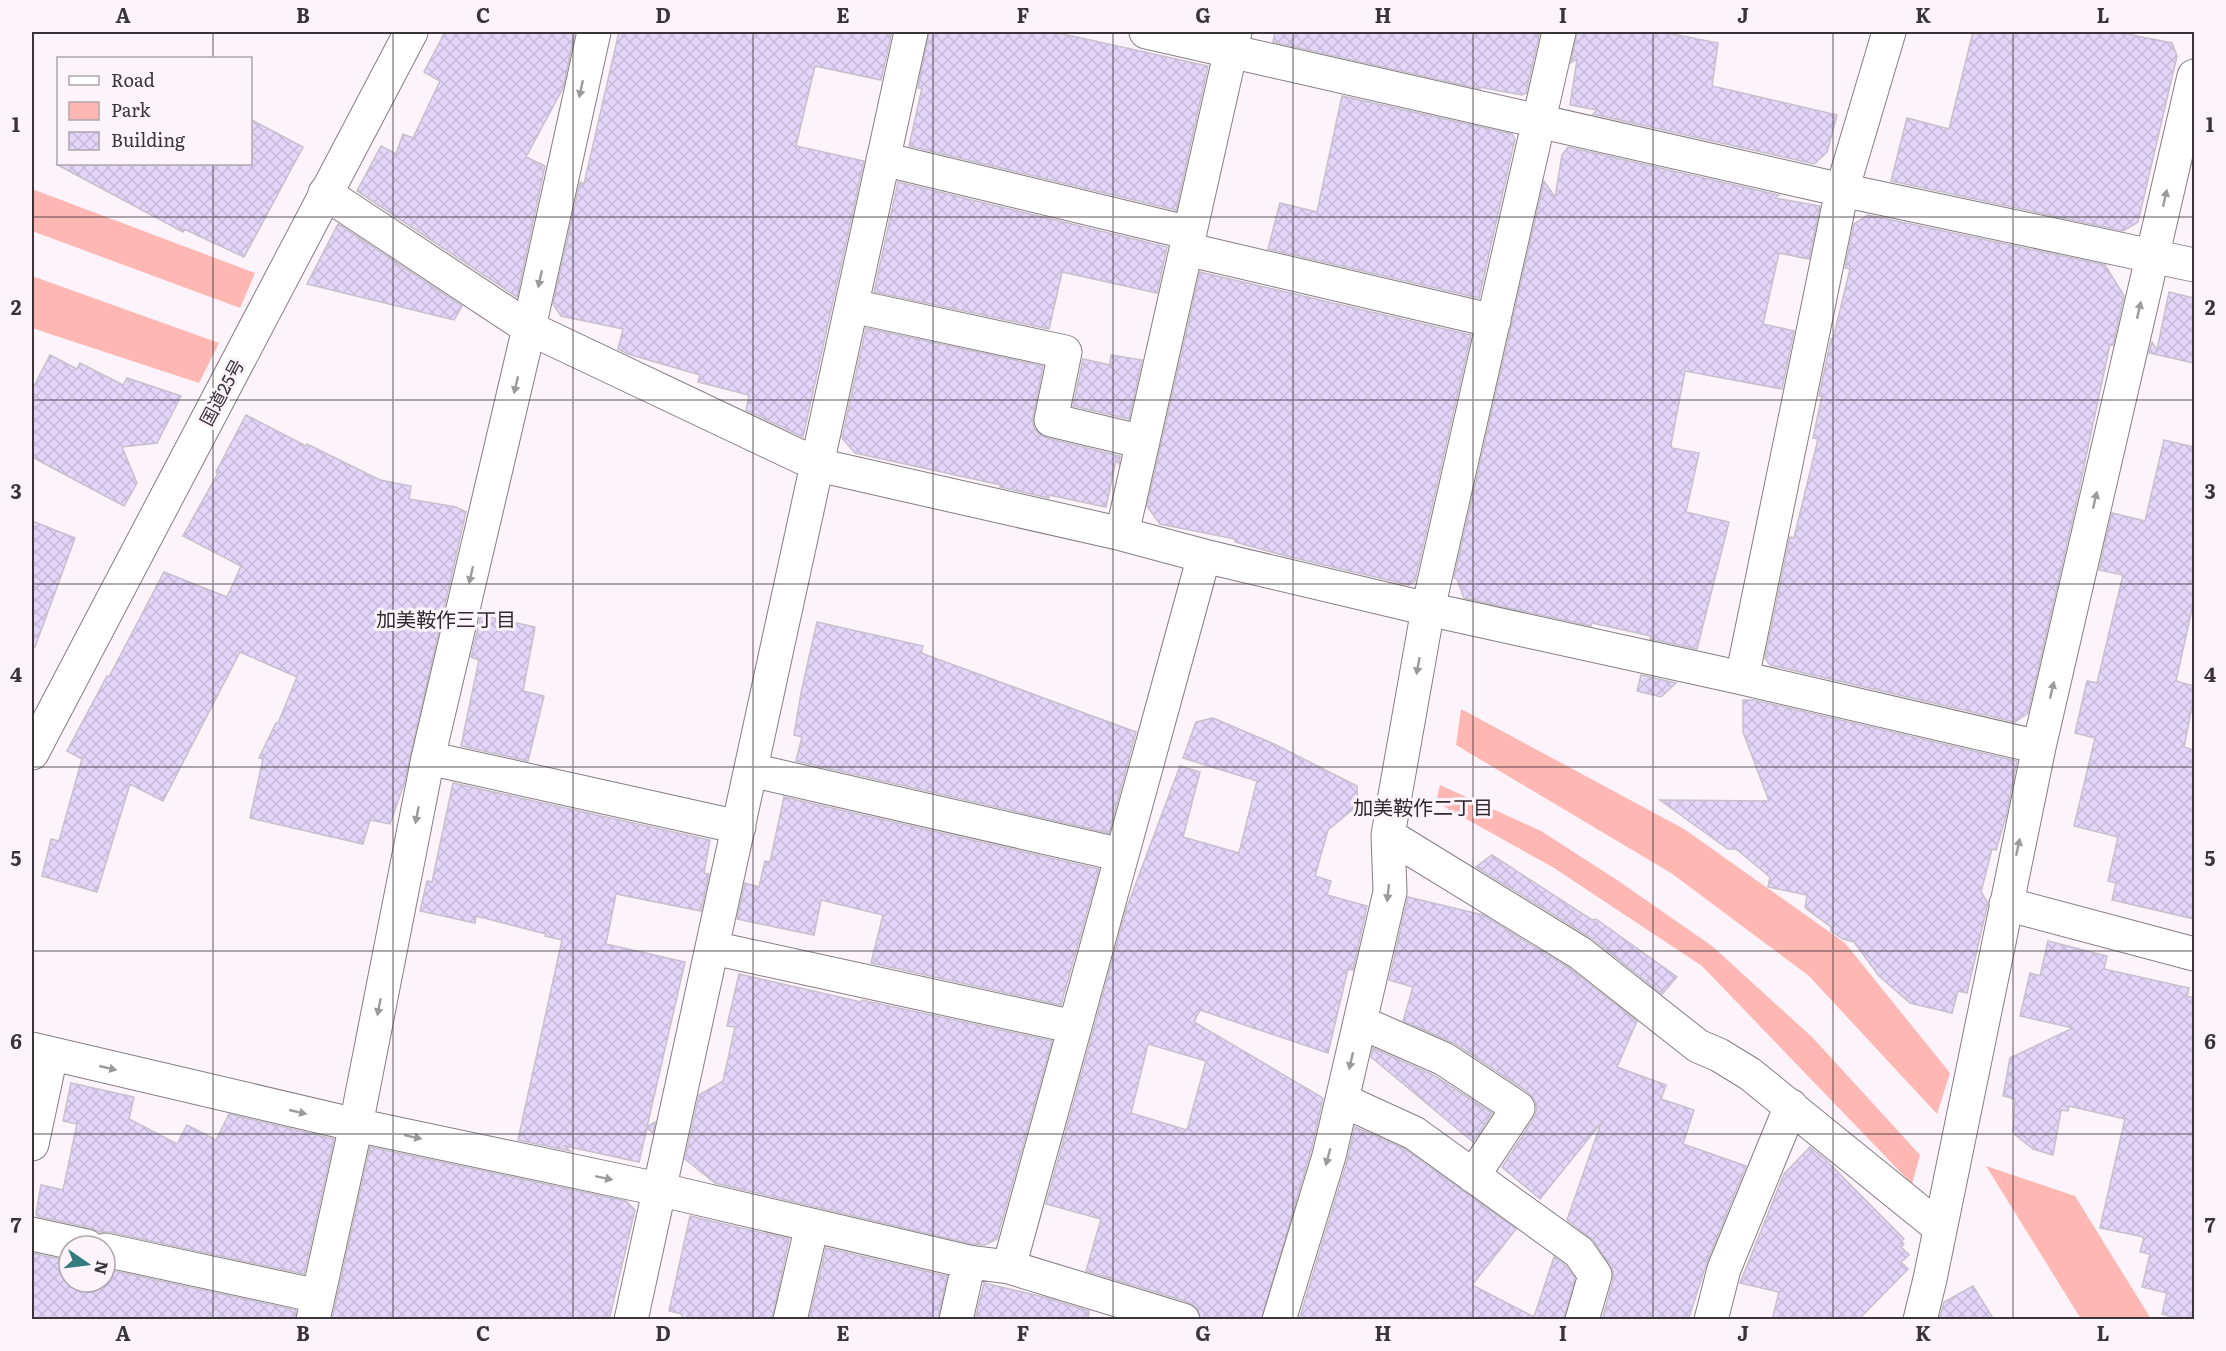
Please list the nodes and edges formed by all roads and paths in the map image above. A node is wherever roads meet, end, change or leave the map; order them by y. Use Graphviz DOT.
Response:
graph roads {
  1 [pos="411,32"];
  2 [pos="594,32"];
  3 [pos="910,32"];
  4 [pos="1146,32"];
  5 [pos="1559,32"];
  6 [pos="1889,32"];
  7 [pos="1233,41"];
  8 [pos="2194,76"];
  9 [pos="1539,122"];
  10 [pos="883,159"];
  11 [pos="1842,190"];
  12 [pos="325,193"];
  13 [pos="1188,241"];
  14 [pos="2152,255"];
  15 [pos="2194,265"];
  16 [pos="852,306"];
  17 [pos="1494,321"];
  18 [pos="529,328"];
  19 [pos="1143,442"];
  20 [pos="818,465"];
  21 [pos="1122,534"];
  22 [pos="1204,556"];
  23 [pos="1428,609"];
  24 [pos="1742,678"];
  25 [pos="2038,747"];
  26 [pos="32,753"];
  27 [pos="428,758"];
  28 [pos="751,770"];
  29 [pos="739,827"];
  30 [pos="1388,835"];
  31 [pos="1122,855"];
  32 [pos="2006,904"];
  33 [pos="713,948"];
  34 [pos="2194,954"];
  35 [pos="1360,1022"];
  36 [pos="1075,1027"];
  37 [pos="41,1052"];
  38 [pos="1342,1100"];
  39 [pos="1791,1106"];
  40 [pos="356,1125"];
  41 [pos="32,1144"];
  42 [pos="1473,1176"];
  43 [pos="658,1189"];
  44 [pos="812,1225"];
  45 [pos="1941,1228"];
  46 [pos="32,1234"];
  47 [pos="57,1239"];
  48 [pos="117,1253"];
  49 [pos="969,1262"];
  50 [pos="1009,1267"];
  51 [pos="316,1308"];
  52 [pos="631,1320"];
  53 [pos="790,1320"];
  54 [pos="956,1320"];
  55 [pos="1183,1320"];
  56 [pos="1279,1320"];
  57 [pos="1582,1320"];
  58 [pos="1711,1320"];
  59 [pos="1920,1320"];
  1 -- 12 [label="main road, 国道25号"];
  2 -- 18 [label="main road, one-way"];
  3 -- 10 [label="main road"];
  4 -- 7 [label="main road"];
  5 -- 9 [label="main road"];
  6 -- 11 [label="main road"];
  7 -- 9 [label="main road"];
  7 -- 13 [label="main road"];
  14 -- 8 [label="main road, one-way"];
  9 -- 11 [label="main road"];
  9 -- 17 [label="main road"];
  10 -- 13 [label="main road"];
  10 -- 16 [label="main road"];
  11 -- 14 [label="main road"];
  11 -- 24 [label="main road"];
  12 -- 18 [label="main road"];
  12 -- 26 [label="main road, 国道25号"];
  13 -- 17 [label="main road"];
  13 -- 19 [label="main road"];
  14 -- 15 [label="main road"];
  25 -- 14 [label="main road, one-way"];
  16 -- 19 [label="main road"];
  16 -- 20 [label="main road"];
  17 -- 23 [label="main road"];
  18 -- 20 [label="main road"];
  18 -- 27 [label="main road, one-way"];
  19 -- 21 [label="main road"];
  20 -- 21 [label="main road"];
  20 -- 28 [label="main road"];
  21 -- 22 [label="main road"];
  22 -- 23 [label="main road"];
  22 -- 31 [label="main road"];
  23 -- 24 [label="main road"];
  23 -- 30 [label="main road, one-way"];
  24 -- 25 [label="main road"];
  32 -- 25 [label="main road, one-way"];
  27 -- 29 [label="main road"];
  27 -- 40 [label="main road, one-way"];
  28 -- 29 [label="main road"];
  28 -- 31 [label="main road"];
  29 -- 33 [label="main road"];
  30 -- 35 [label="main road, one-way"];
  30 -- 39 [label="main road"];
  31 -- 36 [label="main road"];
  32 -- 34 [label="main road"];
  32 -- 45 [label="main road"];
  33 -- 36 [label="main road"];
  33 -- 43 [label="main road"];
  35 -- 38 [label="main road, one-way"];
  35 -- 42 [label="main road"];
  36 -- 50 [label="main road"];
  37 -- 40 [label="main road, one-way"];
  37 -- 41 [label="main road"];
  38 -- 42 [label="main road"];
  38 -- 56 [label="main road, one-way"];
  39 -- 45 [label="main road"];
  39 -- 58 [label="main road"];
  40 -- 43 [label="main road, one-way"];
  40 -- 51 [label="main road"];
  42 -- 57 [label="main road"];
  43 -- 44 [label="main road"];
  43 -- 52 [label="main road"];
  44 -- 49 [label="main road"];
  44 -- 53 [label="main road"];
  45 -- 59 [label="main road"];
  46 -- 47 [label="main road"];
  48 -- 51 [label="main road"];
  49 -- 50 [label="main road"];
  49 -- 54 [label="main road"];
  50 -- 55 [label="main road"];
}
